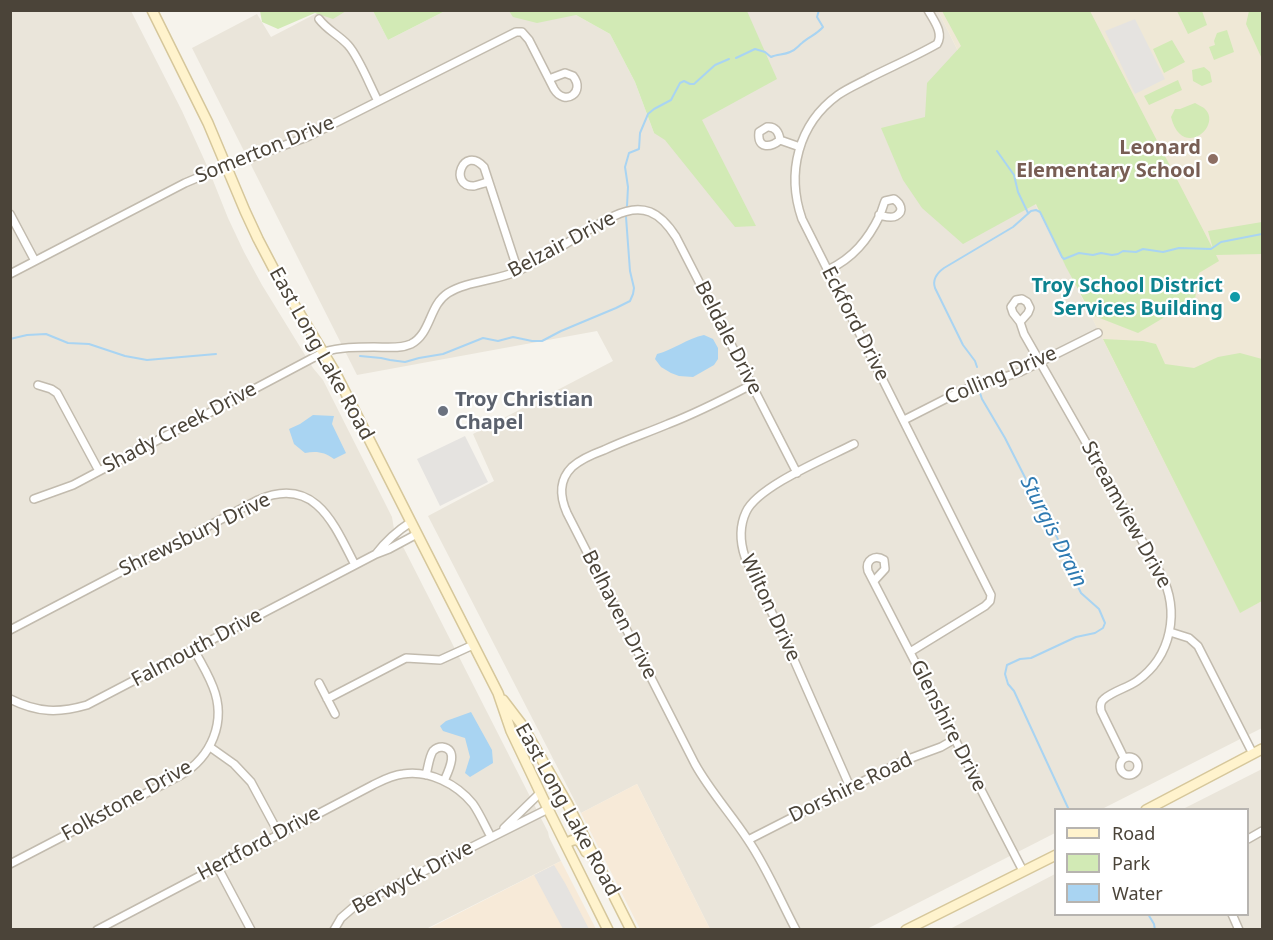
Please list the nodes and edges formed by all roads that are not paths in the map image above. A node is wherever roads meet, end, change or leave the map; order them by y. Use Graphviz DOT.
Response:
graph roads {
  1 [pos="152,10"];
  2 [pos="928,10"];
  3 [pos="319,19"];
  4 [pos="549,79"];
  5 [pos="378,101"];
  6 [pos="780,140"];
  7 [pos="800,147"];
  8 [pos="226,166"];
  9 [pos="488,182"];
  10 [pos="650,212"];
  11 [pos="10,214"];
  12 [pos="879,215"];
  13 [pos="35,261"];
  14 [pos="828,270"];
  15 [pos="518,271"];
  16 [pos="10,274"];
  17 [pos="1020,322"];
  18 [pos="1098,333"];
  19 [pos="324,352"];
  20 [pos="1040,363"];
  21 [pos="38,385"];
  22 [pos="751,385"];
  23 [pos="904,420"];
  24 [pos="854,444"];
  25 [pos="99,471"];
  26 [pos="797,473"];
  27 [pos="34,499"];
  28 [pos="411,522"];
  29 [pos="417,534"];
  30 [pos="376,554"];
  31 [pos="355,565"];
  32 [pos="874,581"];
  33 [pos="10,630"];
  34 [pos="1170,632"];
  35 [pos="473,645"];
  36 [pos="194,650"];
  37 [pos="910,652"];
  38 [pos="319,683"];
  39 [pos="498,693"];
  40 [pos="10,699"];
  41 [pos="327,699"];
  42 [pos="335,714"];
  43 [pos="955,739"];
  44 [pos="210,747"];
  45 [pos="1263,749"];
  46 [pos="1253,754"];
  47 [pos="1124,758"];
  48 [pos="528,767"];
  49 [pos="426,775"];
  50 [pos="444,781"];
  51 [pos="850,787"];
  52 [pos="540,793"];
  53 [pos="1150,808"];
  54 [pos="548,809"];
  55 [pos="570,809"];
  56 [pos="1263,831"];
  57 [pos="279,834"];
  58 [pos="494,835"];
  59 [pos="1249,838"];
  60 [pos="748,840"];
  61 [pos="566,844"];
  62 [pos="1054,856"];
  63 [pos="10,864"];
  64 [pos="218,866"];
  65 [pos="1023,871"];
  66 [pos="1232,916"];
  67 [pos="907,929"];
  68 [pos="97,930"];
  69 [pos="251,930"];
  70 [pos="334,930"];
  71 [pos="608,930"];
  72 [pos="626,930"];
  73 [pos="631,930"];
  74 [pos="796,930"];
  75 [pos="1239,930"];
  1 -- 8 [label="main road, East Long Lake Road"];
  2 -- 7 [label="street, Eckford Drive"];
  3 -- 5 [label="street"];
  4 -- 5 [label="street, Somerton Drive"];
  5 -- 8 [label="street, Somerton Drive"];
  6 -- 7 [label="street"];
  7 -- 14 [label="street, Eckford Drive"];
  8 -- 13 [label="street, Somerton Drive"];
  8 -- 19 [label="main road, East Long Lake Road"];
  9 -- 9 [label="street"];
  9 -- 15 [label="street"];
  10 -- 15 [label="street, Belzair Drive"];
  10 -- 22 [label="street, Beldale Drive"];
  11 -- 13 [label="street"];
  12 -- 14 [label="street"];
  13 -- 16 [label="street, Somerton Drive"];
  14 -- 23 [label="street, Eckford Drive"];
  15 -- 19 [label="street, Belzair Drive"];
  17 -- 20 [label="street, Streamview Drive"];
  18 -- 20 [label="street, Colling Drive"];
  19 -- 25 [label="street, Shady Creek Drive"];
  19 -- 28 [label="main road, East Long Lake Road"];
  20 -- 23 [label="street, Colling Drive"];
  20 -- 34 [label="street, Streamview Drive"];
  21 -- 25 [label="street"];
  22 -- 26 [label="street, Beldale Drive"];
  22 -- 60 [label="street, Belhaven Drive"];
  23 -- 37 [label="street, Eckford Drive"];
  24 -- 26 [label="street, Wilton Drive"];
  25 -- 27 [label="street, Shady Creek Drive"];
  26 -- 51 [label="street, Wilton Drive"];
  28 -- 29 [label="main road, East Long Lake Road"];
  28 -- 30 [label="street, Falmouth Drive"];
  29 -- 30 [label="street, Falmouth Drive"];
  29 -- 35 [label="main road, East Long Lake Road"];
  30 -- 31 [label="street, Falmouth Drive"];
  31 -- 33 [label="street, Shrewsbury Drive"];
  31 -- 36 [label="street, Falmouth Drive"];
  32 -- 37 [label="street, Glenshire Drive"];
  34 -- 46 [label="street"];
  34 -- 47 [label="street, Streamview Drive"];
  35 -- 39 [label="main road, East Long Lake Road"];
  35 -- 41 [label="street"];
  36 -- 40 [label="street, Falmouth Drive"];
  36 -- 44 [label="street, Folkstone Drive"];
  37 -- 43 [label="street, Glenshire Drive"];
  38 -- 41 [label="street"];
  39 -- 48 [label="main road, East Long Lake Road"];
  39 -- 55 [label="main road, East Long Lake Road"];
  41 -- 42 [label="street"];
  43 -- 51 [label="street, Dorshire Road"];
  43 -- 65 [label="street, Glenshire Drive"];
  44 -- 57 [label="street"];
  44 -- 63 [label="street, Folkstone Drive"];
  45 -- 46 [label="main road"];
  46 -- 53 [label="main road"];
  48 -- 52 [label="main road, East Long Lake Road"];
  48 -- 55 [label="main road"];
  49 -- 50 [label="street, Hertford Drive"];
  49 -- 50 [label="street"];
  49 -- 57 [label="street, Hertford Drive"];
  50 -- 58 [label="street, Hertford Drive"];
  51 -- 60 [label="street, Dorshire Road"];
  52 -- 54 [label="main road, East Long Lake Road"];
  52 -- 58 [label="street, Berwyck Drive"];
  54 -- 58 [label="street, Berwyck Drive"];
  54 -- 61 [label="main road, East Long Lake Road"];
  55 -- 73 [label="main road, East Long Lake Road"];
  56 -- 59 [label="street"];
  57 -- 64 [label="street, Hertford Drive"];
  58 -- 70 [label="street, Berwyck Drive"];
  60 -- 74 [label="street, Belhaven Drive"];
  61 -- 71 [label="main road, East Long Lake Road"];
  61 -- 72 [label="main road"];
  62 -- 65 [label="main road"];
  64 -- 68 [label="street, Hertford Drive"];
  64 -- 69 [label="street"];
  65 -- 67 [label="main road"];
  66 -- 75 [label="street"];
}
